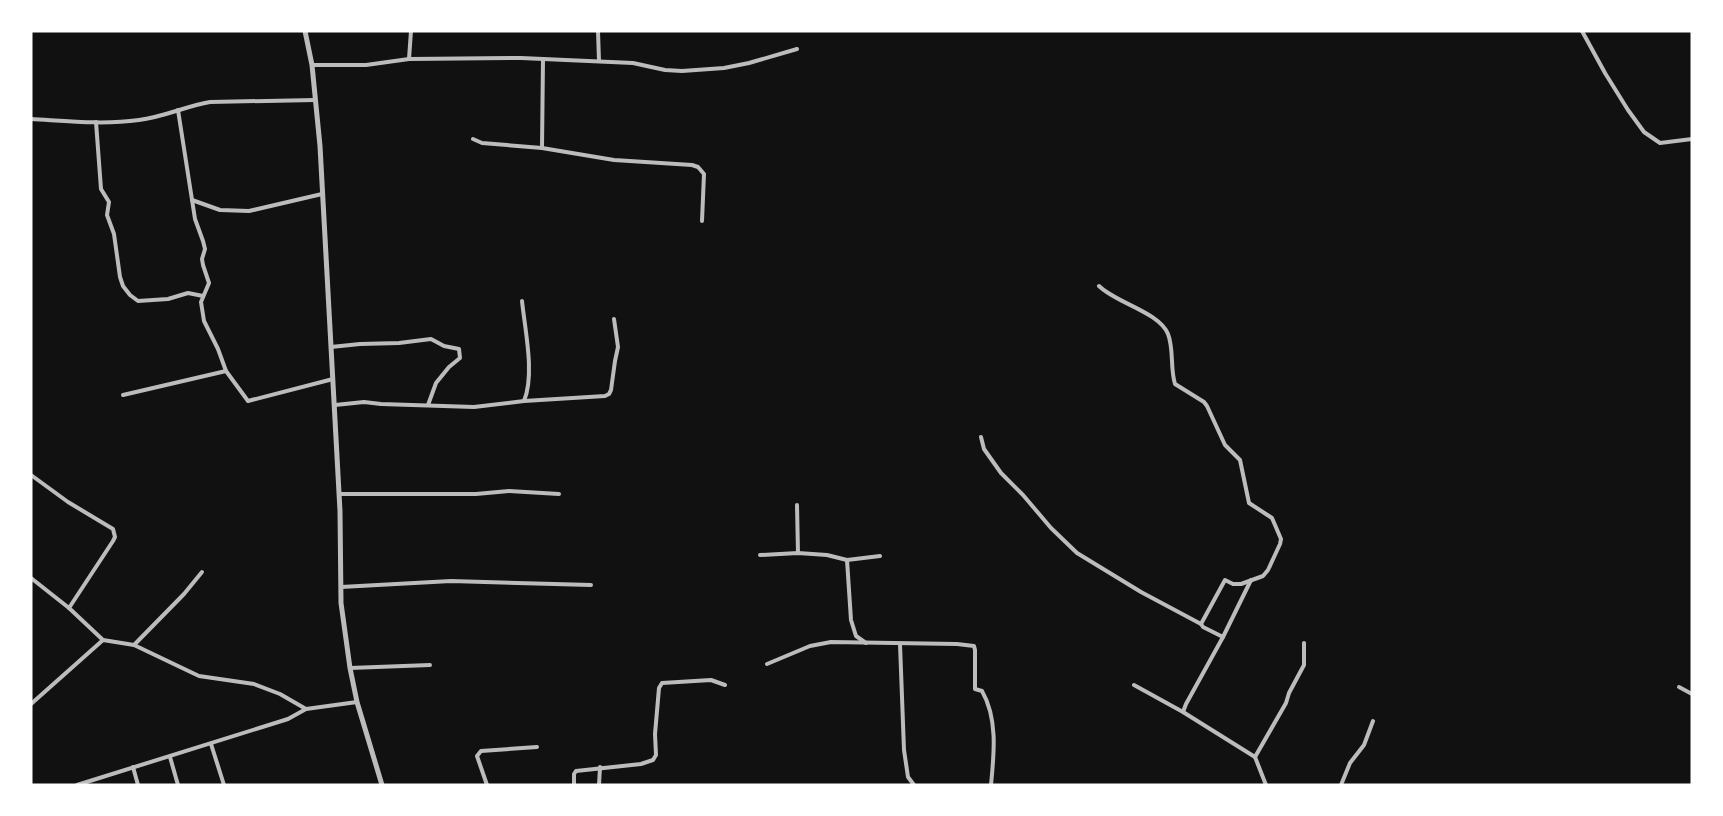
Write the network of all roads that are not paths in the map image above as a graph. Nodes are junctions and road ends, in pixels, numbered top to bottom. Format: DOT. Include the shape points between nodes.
graph roads {
  1 [pos="305,31"];
  2 [pos="411,31"];
  3 [pos="598,31"];
  4 [pos="1582,31"];
  5 [pos="797,49"];
  6 [pos="409,59"];
  7 [pos="543,59"];
  8 [pos="599,61"];
  9 [pos="312,65"];
  10 [pos="315,100"];
  11 [pos="178,110"];
  12 [pos="31,119"];
  13 [pos="96,122"];
  14 [pos="473,139"];
  15 [pos="1692,139"];
  16 [pos="542,148"];
  17 [pos="322,194"];
  18 [pos="192,200"];
  19 [pos="702,220"];
  20 [pos="1099,286"];
  21 [pos="203,296"];
  22 [pos="522,302"];
  23 [pos="614,320"];
  24 [pos="331,348"];
  25 [pos="226,371"];
  26 [pos="333,379"];
  27 [pos="123,395"];
  28 [pos="524,401"];
  29 [pos="335,405"];
  30 [pos="428,405"];
  31 [pos="981,437"];
  32 [pos="31,475"];
  33 [pos="340,494"];
  34 [pos="559,494"];
  35 [pos="797,506"];
  36 [pos="798,553"];
  37 [pos="760,555"];
  38 [pos="880,556"];
  39 [pos="847,560"];
  40 [pos="202,572"];
  41 [pos="31,578"];
  42 [pos="1251,580"];
  43 [pos="591,585"];
  44 [pos="341,587"];
  45 [pos="69,608"];
  46 [pos="1201,624"];
  47 [pos="1223,637"];
  48 [pos="103,640"];
  49 [pos="866,643"];
  50 [pos="1304,643"];
  51 [pos="900,644"];
  52 [pos="134,645"];
  53 [pos="767,664"];
  54 [pos="430,665"];
  55 [pos="350,668"];
  56 [pos="725,685"];
  57 [pos="1134,685"];
  58 [pos="1679,687"];
  59 [pos="1692,694"];
  60 [pos="357,702"];
  61 [pos="31,704"];
  62 [pos="306,709"];
  63 [pos="1183,712"];
  64 [pos="1373,721"];
  65 [pos="211,744"];
  66 [pos="537,746"];
  67 [pos="170,757"];
  68 [pos="1255,757"];
  69 [pos="133,767"];
  70 [pos="600,767"];
  71 [pos="77,785"];
  72 [pos="138,785"];
  73 [pos="178,785"];
  74 [pos="224,785"];
  75 [pos="382,785"];
  76 [pos="487,785"];
  77 [pos="574,785"];
  78 [pos="600,785"];
  79 [pos="914,785"];
  80 [pos="991,785"];
  81 [pos="1266,785"];
  82 [pos="1341,785"];
  1 -- 9 [label="street"];
  2 -- 6 [label="street"];
  3 -- 8 [label="street"];
  4 -- 15 [label="street" via="1644,132 1660,143"];
  5 -- 8 [label="street" via="749,64 699,70 665,70 633,62"];
  6 -- 7 [label="street"];
  6 -- 9 [label="street" via="360,65"];
  7 -- 8 [label="street"];
  7 -- 16 [label="street"];
  9 -- 10 [label="street"];
  10 -- 11 [label="street" via="227,101"];
  10 -- 17 [label="street"];
  11 -- 13 [label="street" via="138,120"];
  11 -- 18 [label="street"];
  12 -- 13 [label="street"];
  13 -- 21 [label="street" via="101,189 109,202 108,215 123,286 138,301 168,299 188,293"];
  14 -- 16 [label="street" via="482,143"];
  16 -- 19 [label="street" via="614,160 698,167 704,174"];
  17 -- 18 [label="street" via="239,212 220,210"];
  17 -- 24 [label="street"];
  18 -- 21 [label="street" via="205,250 202,265 208,283"];
  20 -- 42 [label="street" via="1164,326 1170,343 1175,384 1204,402 1225,445 1240,460 1249,503 1272,518 1280,544 1263,576"];
  21 -- 25 [label="street" via="204,321"];
  22 -- 28 [label="street" via="528,355 528,386"];
  23 -- 28 [label="street" via="618,347 609,394"];
  24 -- 26 [label="street"];
  24 -- 30 [label="street" via="432,339 459,349 460,358 436,383"];
  25 -- 26 [label="street" via="248,401"];
  25 -- 27 [label="street"];
  26 -- 29 [label="street"];
  28 -- 30 [label="street" via="474,407"];
  29 -- 30 [label="street" via="371,402"];
  29 -- 33 [label="street"];
  31 -- 46 [label="street" via="984,448 1001,473 1077,552"];
  32 -- 45 [label="street" via="115,533"];
  33 -- 34 [label="street" via="510,491"];
  33 -- 44 [label="street"];
  35 -- 36 [label="street"];
  36 -- 37 [label="street"];
  36 -- 39 [label="street"];
  38 -- 39 [label="street"];
  39 -- 49 [label="street" via="850,620 856,636"];
  40 -- 52 [label="street"];
  41 -- 45 [label="street"];
  42 -- 46 [label="street" via="1241,584 1225,580"];
  42 -- 47 [label="street"];
  43 -- 44 [label="street" via="451,581"];
  44 -- 55 [label="street"];
  45 -- 48 [label="street"];
  46 -- 47 [label="street"];
  47 -- 63 [label="street"];
  48 -- 52 [label="street"];
  48 -- 61 [label="street"];
  49 -- 51 [label="street"];
  49 -- 53 [label="street" via="831,642 810,646"];
  50 -- 68 [label="street" via="1304,665"];
  51 -- 79 [label="street" via="904,750 908,776"];
  51 -- 80 [label="street" via="974,646 975,690 982,691 992,718"];
  52 -- 62 [label="street" via="193,674 254,684"];
  54 -- 55 [label="street"];
  55 -- 60 [label="street"];
  56 -- 70 [label="street" via="711,680 662,683 653,760"];
  57 -- 63 [label="street"];
  58 -- 59 [label="street"];
  60 -- 62 [label="street"];
  60 -- 75 [label="street"];
  62 -- 65 [label="street" via="288,719"];
  63 -- 68 [label="street"];
  64 -- 82 [label="street" via="1364,745 1350,763"];
  65 -- 67 [label="street"];
  65 -- 74 [label="street"];
  66 -- 76 [label="street" via="478,752"];
  67 -- 69 [label="street"];
  67 -- 73 [label="street"];
  68 -- 81 [label="street"];
  69 -- 71 [label="street"];
  69 -- 72 [label="street"];
  70 -- 77 [label="street" via="576,770"];
  70 -- 78 [label="street"];
}
